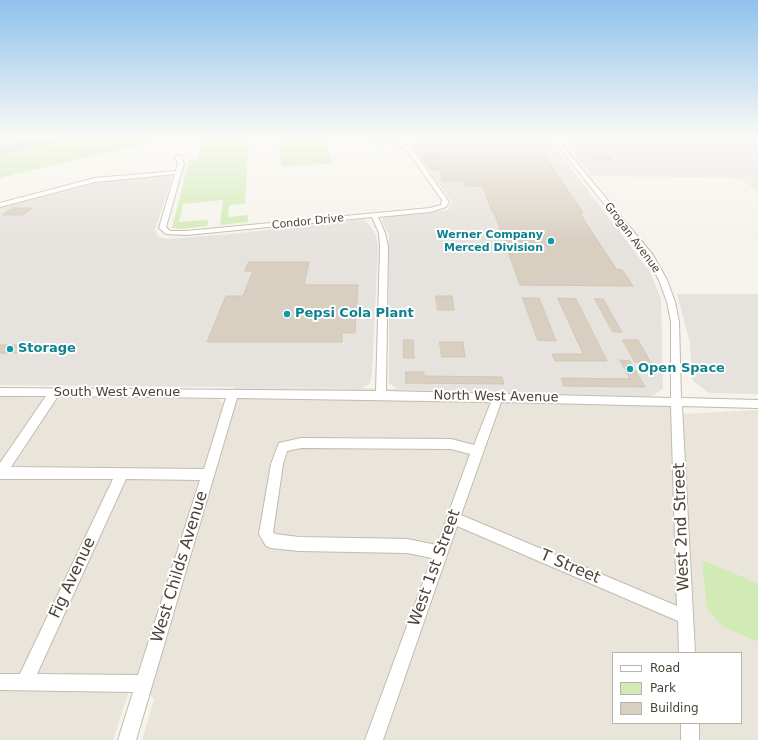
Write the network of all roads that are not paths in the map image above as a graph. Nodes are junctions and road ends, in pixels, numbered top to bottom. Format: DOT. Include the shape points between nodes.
graph roads {
  1 [pos="178,172"];
  2 [pos="172,173"];
  3 [pos="426,173"];
  4 [pos="582,173"];
  5 [pos="0,205"];
  6 [pos="374,215"];
  7 [pos="0,392"];
  8 [pos="55,392"];
  9 [pos="233,393"];
  10 [pos="381,395"];
  11 [pos="498,398"];
  12 [pos="676,402"];
  13 [pos="758,404"];
  14 [pos="477,451"];
  15 [pos="0,472"];
  16 [pos="122,474"];
  17 [pos="208,475"];
  18 [pos="453,518"];
  19 [pos="440,553"];
  20 [pos="686,617"];
  21 [pos="687,652"];
  22 [pos="0,682"];
  23 [pos="24,683"];
  24 [pos="144,684"];
  25 [pos="690,724"];
  26 [pos="127,740"];
  27 [pos="374,740"];
  28 [pos="690,740"];
  1 -- 6 [label="street, Condor Drive" via="162,228 168,233"];
  2 -- 5 [label="street" via="95,180"];
  3 -- 6 [label="street, Condor Drive" via="446,202 444,206"];
  4 -- 12 [label="street, Grogan Avenue" via="650,258 663,280 675,322"];
  6 -- 10 [label="street" via="382,233 384,247"];
  7 -- 8 [label="street, South West Avenue"];
  8 -- 9 [label="street, South West Avenue"];
  8 -- 15 [label="street"];
  9 -- 10 [label="street, North West Avenue"];
  9 -- 17 [label="street, West Childs Avenue"];
  10 -- 11 [label="street, North West Avenue"];
  11 -- 12 [label="street, North West Avenue"];
  11 -- 14 [label="street, West 1st Street"];
  12 -- 13 [label="street, North West Avenue"];
  12 -- 20 [label="street, West 2nd Street"];
  14 -- 18 [label="street, West 1st Street"];
  14 -- 19 [label="street" via="450,444 301,444 283,447 277,464 266,534 272,541 298,544 407,546"];
  15 -- 16 [label="street"];
  16 -- 17 [label="street"];
  16 -- 23 [label="street, Fig Avenue"];
  17 -- 24 [label="street, West Childs Avenue"];
  18 -- 19 [label="street, West 1st Street"];
  18 -- 20 [label="street, T Street"];
  19 -- 27 [label="street, West 1st Street"];
  20 -- 21 [label="street, West 2nd Street"];
  22 -- 23 [label="street"];
  23 -- 24 [label="street"];
  24 -- 26 [label="street, West Childs Avenue"];
  25 -- 28 [label="street"];
}
